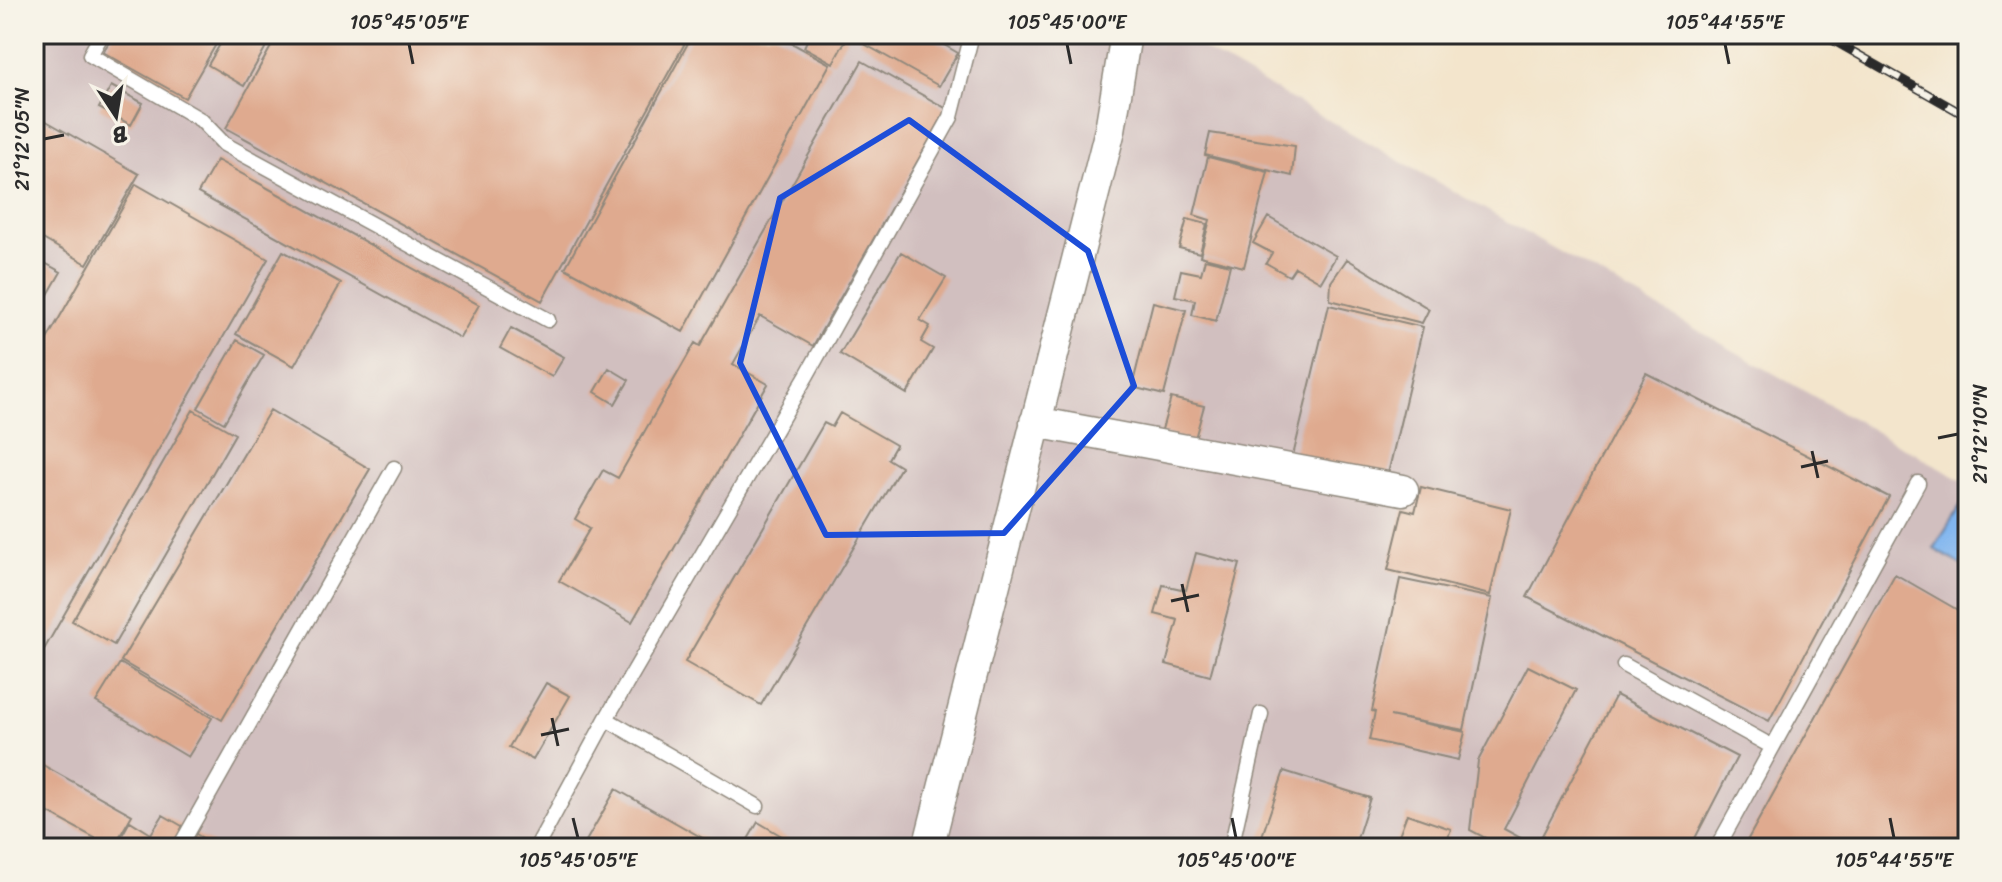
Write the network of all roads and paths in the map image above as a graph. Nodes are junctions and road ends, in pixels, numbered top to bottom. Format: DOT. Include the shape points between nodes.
graph roads {
  1 [pos="102,34"];
  2 [pos="972,34"];
  3 [pos="1126,34"];
  4 [pos="548,320"];
  5 [pos="1035,422"];
  6 [pos="394,468"];
  7 [pos="1918,483"];
  8 [pos="1403,490"];
  9 [pos="1624,665"];
  10 [pos="1261,714"];
  11 [pos="606,719"];
  12 [pos="1771,746"];
  13 [pos="757,806"];
  14 [pos="179,848"];
  15 [pos="536,848"];
  16 [pos="928,848"];
  17 [pos="1231,848"];
  18 [pos="1717,848"];
  1 -- 4 [label="lane" via="90,55 201,120 224,144"];
  2 -- 11 [label="lane" via="951,117"];
  3 -- 5 [label="street" via="1110,130"];
  5 -- 8 [label="street"];
  5 -- 16 [label="street"];
  6 -- 14 [label="lane"];
  7 -- 12 [label="lane"];
  9 -- 12 [label="lane"];
  10 -- 17 [label="lane"];
  11 -- 13 [label="lane"];
  11 -- 15 [label="lane"];
  12 -- 18 [label="lane"];
}
